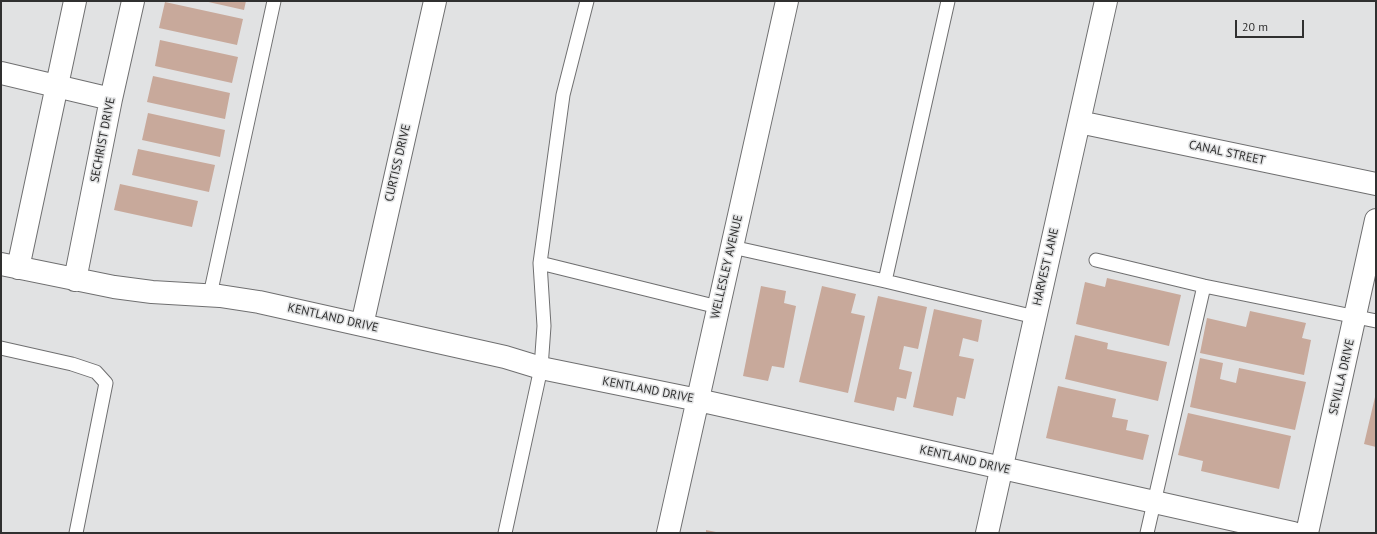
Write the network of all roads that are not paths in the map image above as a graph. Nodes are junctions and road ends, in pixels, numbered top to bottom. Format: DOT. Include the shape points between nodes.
graph roads {
  1 [pos="75,1"];
  2 [pos="133,1"];
  3 [pos="274,1"];
  4 [pos="435,1"];
  5 [pos="587,1"];
  6 [pos="787,1"];
  7 [pos="948,1"];
  8 [pos="1106,1"];
  9 [pos="1,73"];
  10 [pos="56,86"];
  11 [pos="111,99"];
  12 [pos="1079,122"];
  13 [pos="1376,184"];
  14 [pos="1376,220"];
  15 [pos="732,247"];
  16 [pos="1096,260"];
  17 [pos="540,263"];
  18 [pos="10,266"];
  19 [pos="75,280"];
  20 [pos="885,281"];
  21 [pos="1204,286"];
  22 [pos="210,295"];
  23 [pos="718,307"];
  24 [pos="1355,316"];
  25 [pos="1035,317"];
  26 [pos="1376,321"];
  27 [pos="362,325"];
  28 [pos="1,348"];
  29 [pos="542,368"];
  30 [pos="698,400"];
  31 [pos="1001,468"];
  32 [pos="1154,502"];
  33 [pos="76,533"];
  34 [pos="505,533"];
  35 [pos="668,533"];
  36 [pos="987,533"];
  37 [pos="1147,533"];
  38 [pos="1293,533"];
  39 [pos="1307,533"];
  1 -- 10 [label="street"];
  2 -- 11 [label="street, SECHRIST DRIVE"];
  3 -- 22 [label="lane"];
  4 -- 27 [label="street, CURTISS DRIVE"];
  5 -- 17 [label="lane" via="563,95"];
  6 -- 15 [label="street, WELLESLEY AVENUE"];
  7 -- 20 [label="lane"];
  8 -- 12 [label="street, HARVEST LANE"];
  9 -- 10 [label="street"];
  10 -- 11 [label="street"];
  10 -- 18 [label="street"];
  11 -- 19 [label="street, SECHRIST DRIVE"];
  12 -- 13 [label="street, CANAL STREET"];
  12 -- 25 [label="street, HARVEST LANE"];
  14 -- 24 [label="street, SEVILLA DRIVE"];
  15 -- 20 [label="lane"];
  15 -- 23 [label="street, WELLESLEY AVENUE"];
  16 -- 21 [label="lane"];
  17 -- 23 [label="lane"];
  17 -- 29 [label="lane" via="544,326"];
  18 -- 19 [label="street, KENTLAND DRIVE"];
  19 -- 22 [label="street, KENTLAND DRIVE" via="133,290"];
  20 -- 25 [label="lane"];
  21 -- 24 [label="lane"];
  21 -- 32 [label="lane"];
  22 -- 27 [label="street, KENTLAND DRIVE" via="259,302"];
  23 -- 30 [label="street, WELLESLEY AVENUE"];
  24 -- 26 [label="lane"];
  24 -- 39 [label="street, SEVILLA DRIVE"];
  25 -- 31 [label="street, HARVEST LANE"];
  27 -- 29 [label="street, KENTLAND DRIVE" via="505,357"];
  28 -- 33 [label="lane" via="96,372 106,383"];
  29 -- 30 [label="street, KENTLAND DRIVE"];
  29 -- 34 [label="lane"];
  30 -- 31 [label="street, KENTLAND DRIVE"];
  30 -- 35 [label="street, WELLESLEY AVENUE"];
  31 -- 32 [label="street, KENTLAND DRIVE"];
  31 -- 36 [label="street, HARVEST LANE"];
  32 -- 37 [label="lane"];
  32 -- 38 [label="street, KENTLAND DRIVE"];
}
